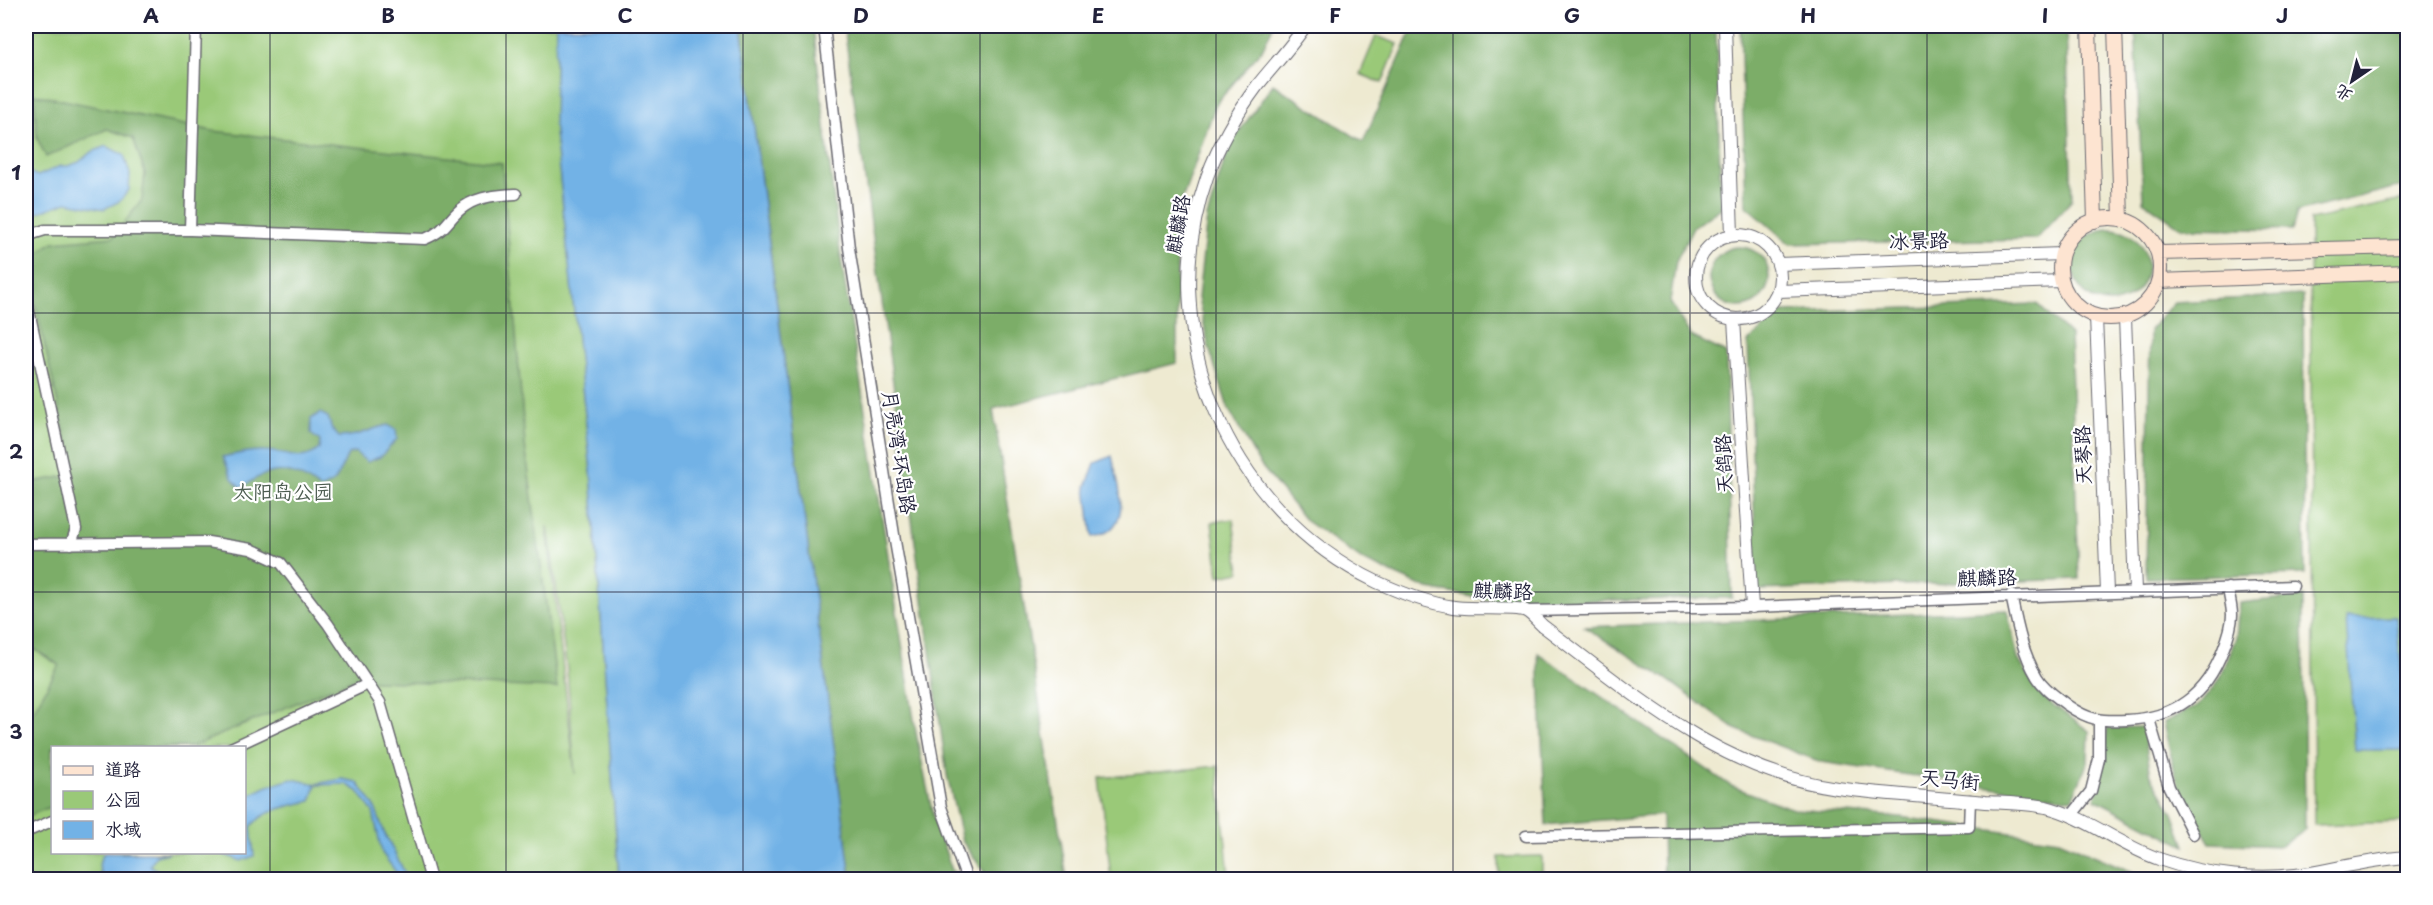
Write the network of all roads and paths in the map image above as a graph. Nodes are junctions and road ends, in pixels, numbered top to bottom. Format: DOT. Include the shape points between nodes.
graph roads {
  1 [pos="196,26"];
  2 [pos="824,26"];
  3 [pos="1305,26"];
  4 [pos="1725,26"];
  5 [pos="2089,26"];
  6 [pos="2115,26"];
  7 [pos="516,194"];
  8 [pos="2121,219"];
  9 [pos="2095,221"];
  10 [pos="190,230"];
  11 [pos="1732,235"];
  12 [pos="26,236"];
  13 [pos="2408,247"];
  14 [pos="2158,253"];
  15 [pos="2062,254"];
  16 [pos="1778,264"];
  17 [pos="2408,272"];
  18 [pos="2062,281"];
  19 [pos="2159,282"];
  20 [pos="1778,291"];
  21 [pos="26,297"];
  22 [pos="2096,317"];
  23 [pos="2125,317"];
  24 [pos="1734,320"];
  25 [pos="26,544"];
  26 [pos="71,544"];
  27 [pos="2293,586"];
  28 [pos="2228,588"];
  29 [pos="2135,591"];
  30 [pos="2107,592"];
  31 [pos="2011,595"];
  32 [pos="1752,607"];
  33 [pos="1526,610"];
  34 [pos="368,684"];
  35 [pos="2149,719"];
  36 [pos="2099,721"];
  37 [pos="233,746"];
  38 [pos="1970,800"];
  39 [pos="2072,815"];
  40 [pos="51,821"];
  41 [pos="26,832"];
  42 [pos="2193,834"];
  43 [pos="1526,836"];
  44 [pos="2408,857"];
  45 [pos="431,879"];
  46 [pos="967,879"];
  1 -- 10 [label="street"];
  2 -- 46 [label="street, 月亮湾·环岛路" via="849,248 897,552 941,807"];
  3 -- 33 [label="street, 麒麟路" via="1231,125 1200,201 1189,268 1190,308 1196,348 1214,405 1231,446 1258,487 1292,523 1335,559 1414,597 1455,608"];
  4 -- 11 [label="street"];
  5 -- 9 [label="main road"];
  6 -- 8 [label="main road"];
  7 -- 10 [label="street" via="493,195 465,206 440,233 424,239"];
  8 -- 9 [label="main road"];
  8 -- 14 [label="main road" via="2138,226"];
  9 -- 15 [label="main road" via="2080,228"];
  10 -- 12 [label="street" via="45,230"];
  11 -- 16 [label="street" via="1743,235 1765,245"];
  11 -- 24 [label="street" via="1708,248 1700,259 1696,279 1701,298 1710,309"];
  13 -- 14 [label="main road"];
  14 -- 19 [label="main road"];
  15 -- 16 [label="street, 冰景路"];
  15 -- 18 [label="main road"];
  16 -- 20 [label="street"];
  17 -- 19 [label="main road"];
  18 -- 20 [label="street"];
  18 -- 22 [label="main road" via="2069,297"];
  19 -- 23 [label="main road" via="2152,297"];
  20 -- 24 [label="street" via="1761,313"];
  21 -- 26 [label="street" via="76,529"];
  22 -- 23 [label="main road"];
  22 -- 30 [label="street, 天琴路"];
  23 -- 29 [label="street"];
  24 -- 32 [label="street, 天鸽路"];
  25 -- 26 [label="street"];
  26 -- 34 [label="street" via="208,542 251,549 281,563"];
  27 -- 28 [label="street, 麒麟路"];
  28 -- 29 [label="street, 麒麟路"];
  28 -- 35 [label="street" via="2232,617 2216,669 2197,694 2175,709"];
  29 -- 30 [label="street, 麒麟路"];
  30 -- 31 [label="street, 麒麟路"];
  31 -- 32 [label="street, 麒麟路"];
  31 -- 36 [label="street" via="2018,630 2038,678 2053,695"];
  32 -- 33 [label="street, 麒麟路"];
  33 -- 38 [label="street, 天马街" via="1683,729 1747,764 1835,788"];
  34 -- 37 [label="street"];
  34 -- 45 [label="street" via="380,702"];
  35 -- 36 [label="street"];
  35 -- 42 [label="street" via="2169,787"];
  36 -- 39 [label="street" via="2098,759 2091,791"];
  38 -- 39 [label="street, 天马街" via="2043,807"];
  38 -- 43 [label="street" via="1969,827"];
  39 -- 44 [label="street, 天马街" via="2121,844 2202,871 2278,877"];
  40 -- 41 [label="street"];
}
